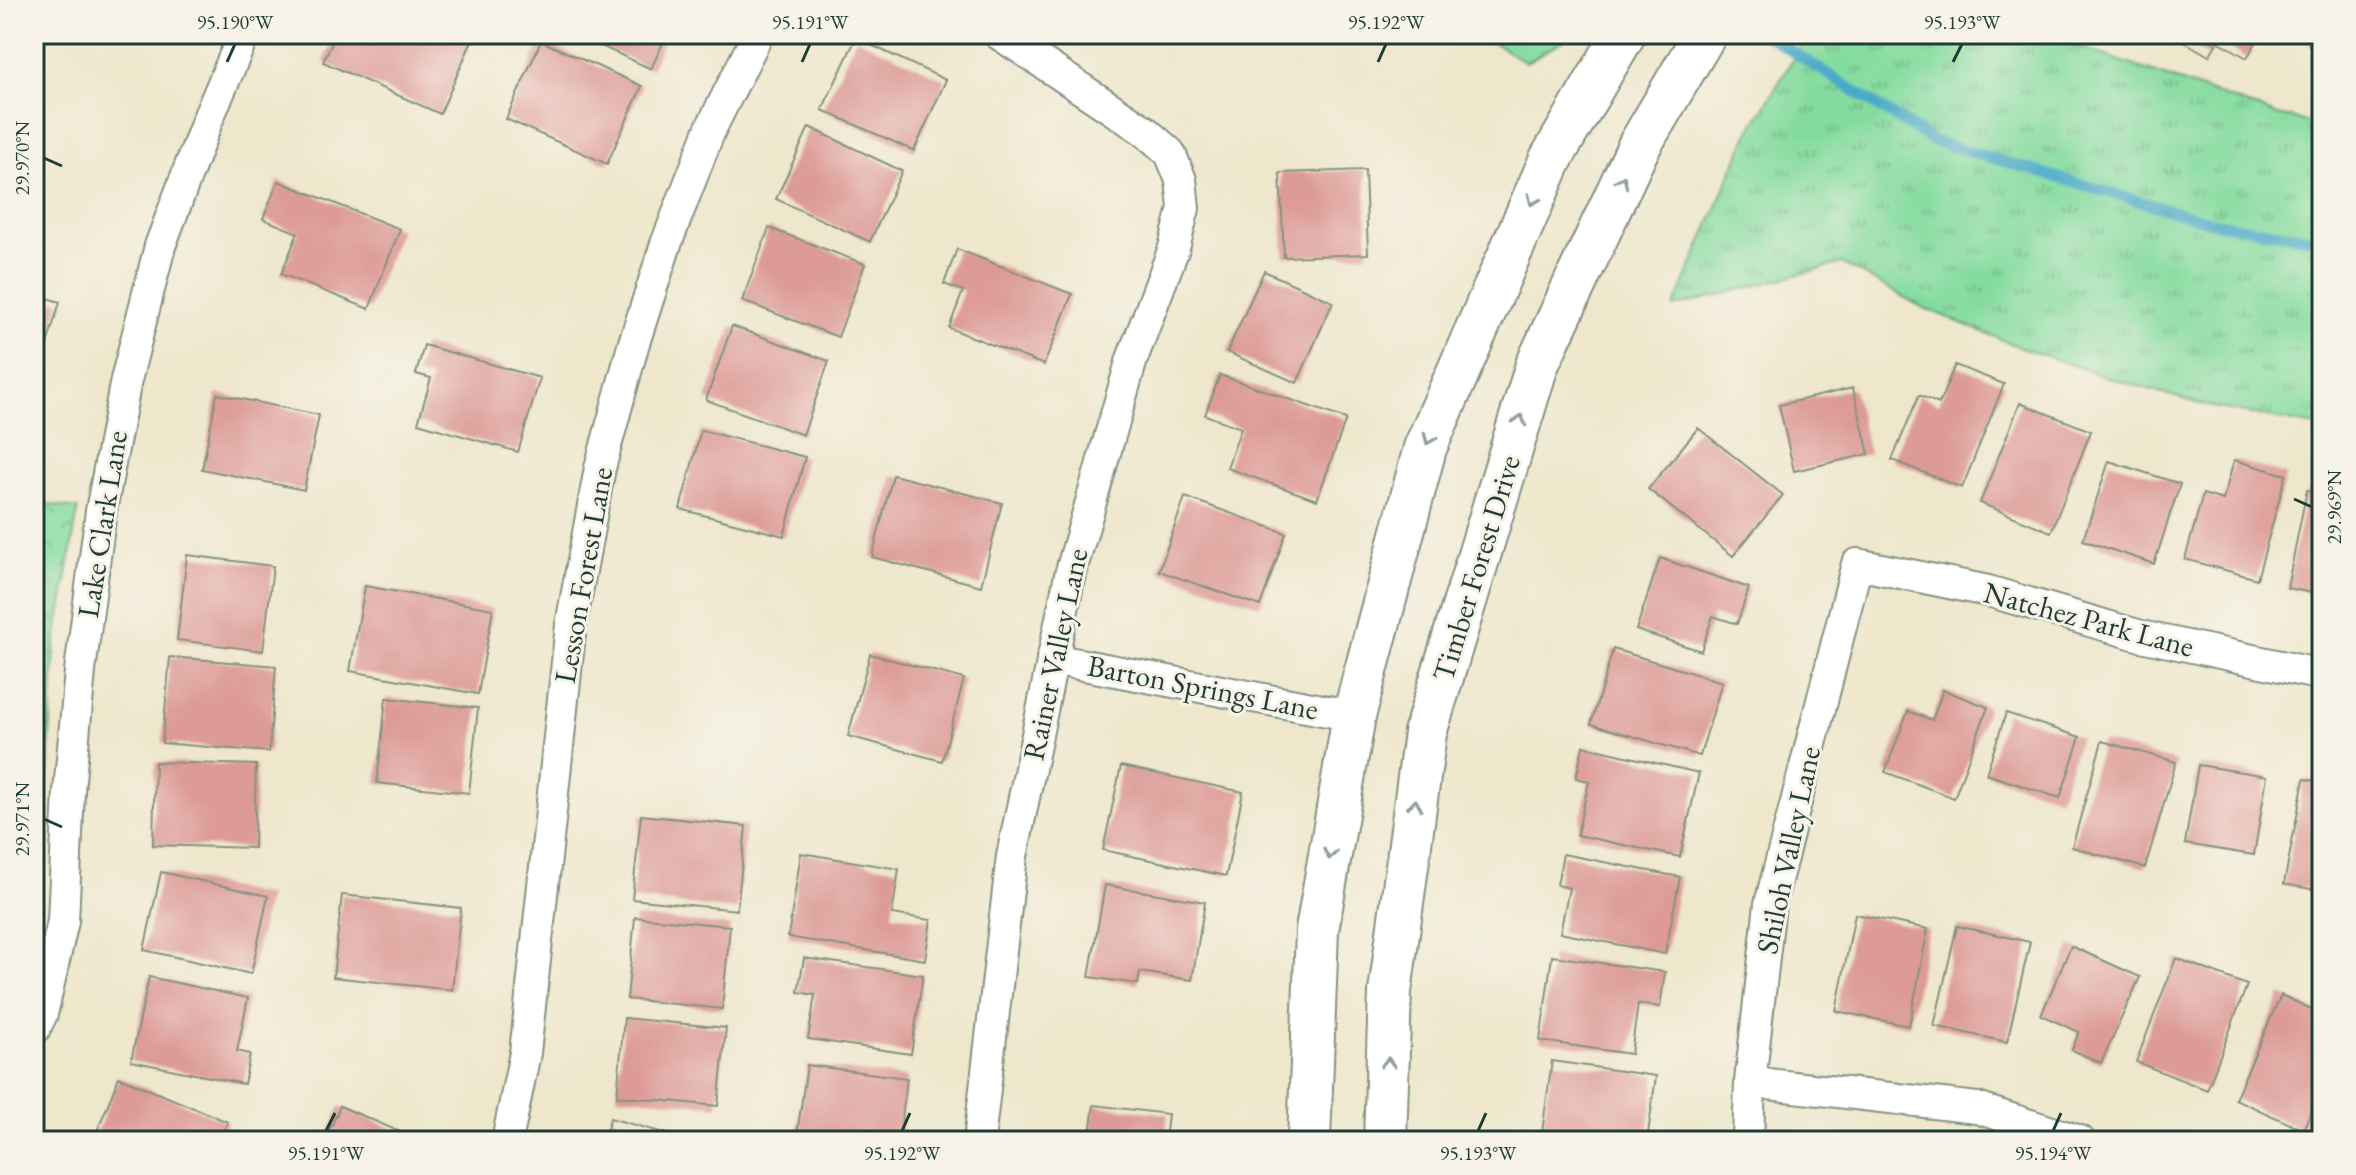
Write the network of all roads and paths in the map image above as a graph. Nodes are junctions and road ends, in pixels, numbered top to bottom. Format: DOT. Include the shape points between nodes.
graph roads {
  1 [pos="244,34"];
  2 [pos="758,34"];
  3 [pos="999,34"];
  4 [pos="1624,34"];
  5 [pos="1705,34"];
  6 [pos="1857,564"];
  7 [pos="1052,659"];
  8 [pos="2322,675"];
  9 [pos="1354,716"];
  10 [pos="34,1030"];
  11 [pos="1750,1082"];
  12 [pos="507,1141"];
  13 [pos="979,1141"];
  14 [pos="1309,1141"];
  15 [pos="1385,1141"];
  16 [pos="1748,1141"];
  17 [pos="2080,1141"];
  1 -- 10 [label="street, Lake Clark Lane" via="160,246 126,380 101,511 80,671 63,921"];
  2 -- 12 [label="street, Lesson Forest Lane" via="710,130 666,244 600,468 571,625 525,1053"];
  3 -- 7 [label="street, Rainer Valley Lane" via="1170,153 1184,208 1127,374"];
  4 -- 9 [label="main road, one-way" via="1551,159 1425,448"];
  15 -- 5 [label="main road, Timber Forest Drive, one-way" via="1390,992 1425,733 1537,365 1639,146"];
  6 -- 8 [label="street, Natchez Park Lane" via="1988,591 2141,636"];
  6 -- 11 [label="street, Shiloh Valley Lane" via="1770,904"];
  7 -- 9 [label="street, Barton Springs Lane"];
  7 -- 13 [label="street, Rainer Valley Lane" via="1012,856"];
  9 -- 14 [label="main road, one-way" via="1317,930"];
  11 -- 16 [label="street, Shiloh Valley Lane"];
  11 -- 17 [label="street" via="1977,1108"];
}
